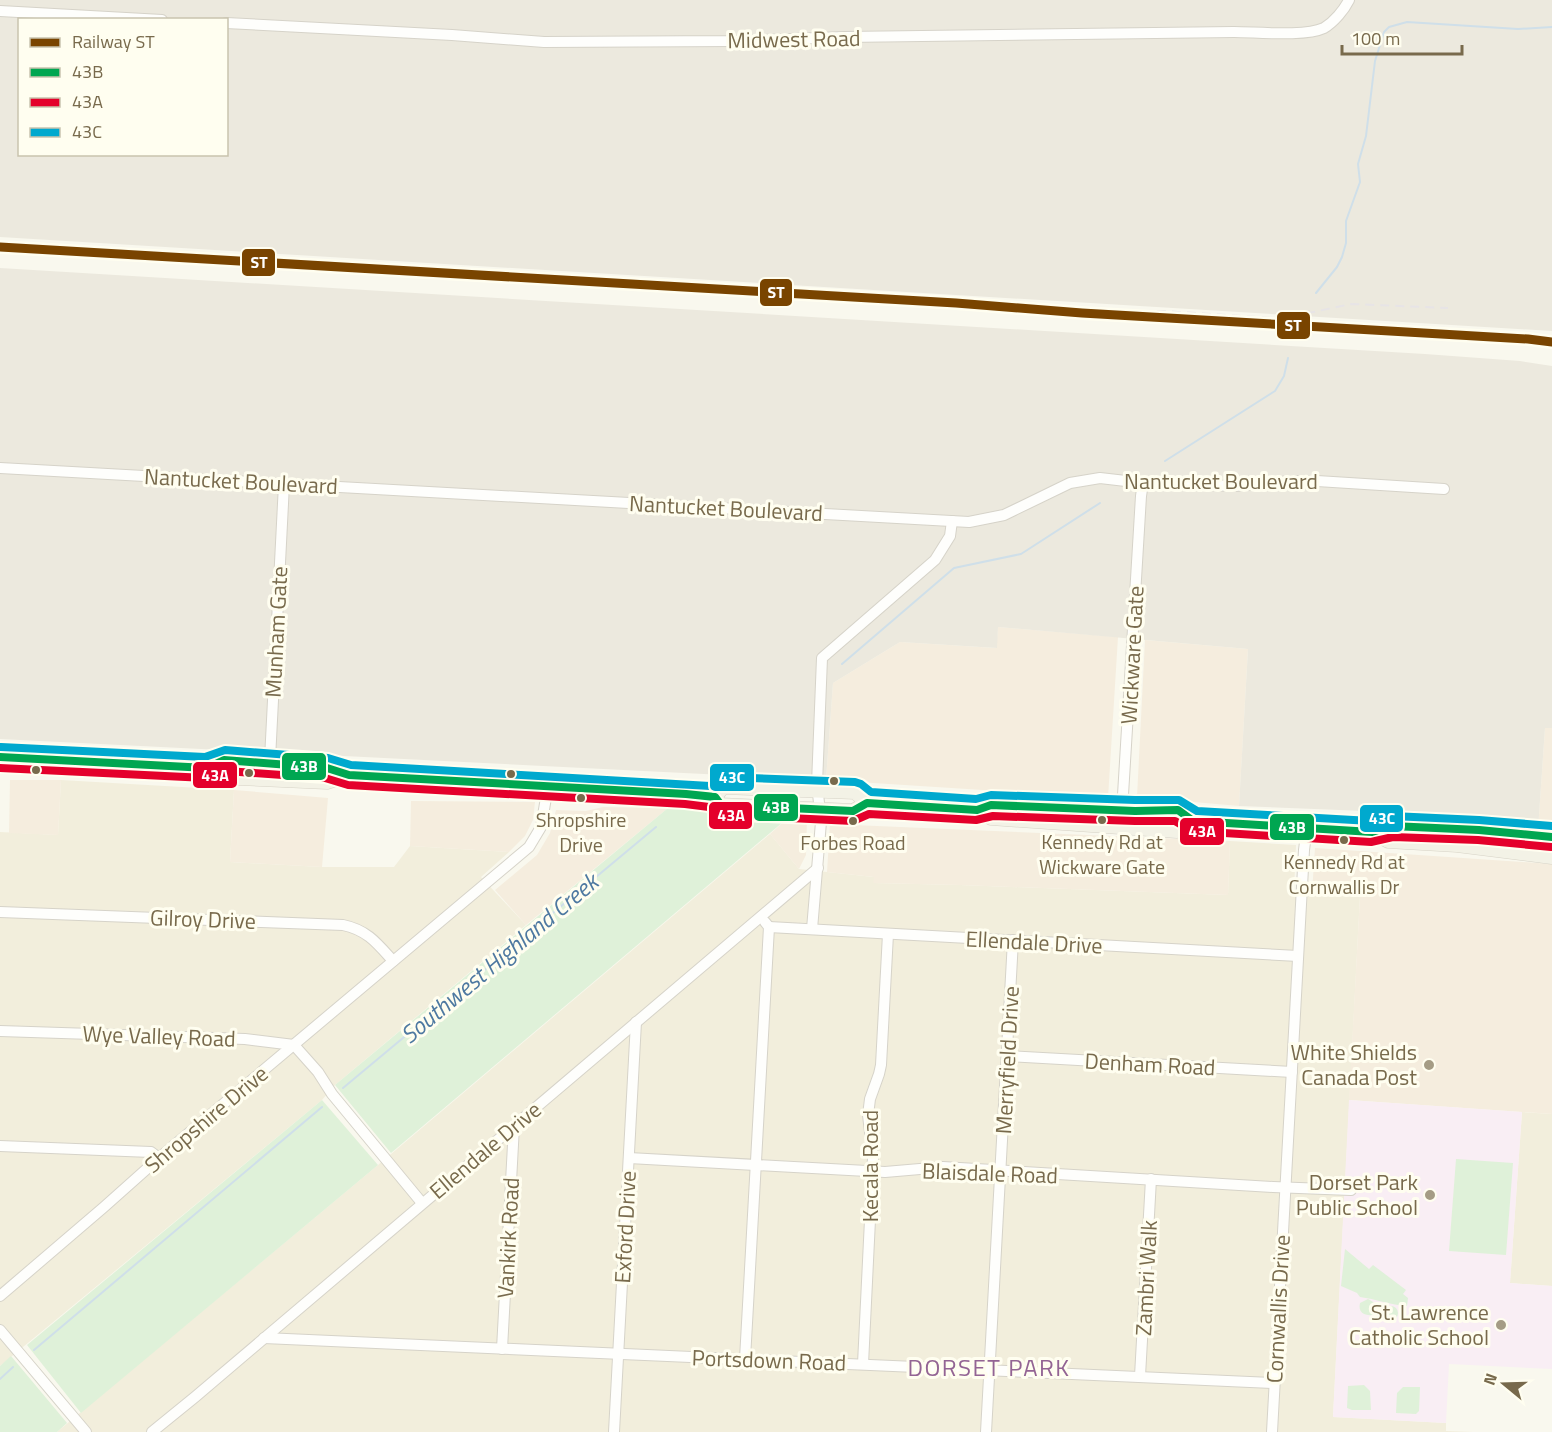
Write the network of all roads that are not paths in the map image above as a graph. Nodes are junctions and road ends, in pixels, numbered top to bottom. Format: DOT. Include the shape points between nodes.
graph roads {
  1 [pos="1349,0"];
  2 [pos="0,11"];
  3 [pos="126,18"];
  4 [pos="228,23"];
  5 [pos="0,468"];
  6 [pos="1143,483"];
  7 [pos="284,484"];
  8 [pos="1444,489"];
  9 [pos="952,521"];
  10 [pos="0,757"];
  11 [pos="269,764"];
  12 [pos="207,768"];
  13 [pos="349,775"];
  14 [pos="269,779"];
  15 [pos="548,786"];
  16 [pos="818,790"];
  17 [pos="715,797"];
  18 [pos="867,803"];
  19 [pos="820,810"];
  20 [pos="977,810"];
  21 [pos="1122,810"];
  22 [pos="1193,821"];
  23 [pos="1307,827"];
  24 [pos="1121,828"];
  25 [pos="1372,832"];
  26 [pos="1552,837"];
  27 [pos="1552,857"];
  28 [pos="818,868"];
  29 [pos="0,912"];
  30 [pos="760,918"];
  31 [pos="769,927"];
  32 [pos="812,929"];
  33 [pos="888,934"];
  34 [pos="1013,940"];
  35 [pos="1298,956"];
  36 [pos="393,961"];
  37 [pos="636,1022"];
  38 [pos="0,1031"];
  39 [pos="294,1045"];
  40 [pos="1007,1056"];
  41 [pos="1292,1072"];
  42 [pos="514,1126"];
  43 [pos="0,1146"];
  44 [pos="159,1158"];
  45 [pos="629,1158"];
  46 [pos="755,1164"];
  47 [pos="873,1171"];
  48 [pos="1000,1172"];
  49 [pos="1151,1179"];
  50 [pos="1285,1188"];
  51 [pos="1351,1190"];
  52 [pos="422,1203"];
  53 [pos="0,1296"];
  54 [pos="0,1330"];
  55 [pos="264,1338"];
  56 [pos="502,1349"];
  57 [pos="618,1354"];
  58 [pos="745,1359"];
  59 [pos="863,1364"];
  60 [pos="990,1370"];
  61 [pos="1140,1376"];
  62 [pos="1274,1383"];
  63 [pos="86,1432"];
  64 [pos="152,1432"];
  65 [pos="614,1432"];
  66 [pos="986,1432"];
  67 [pos="1272,1432"];
  1 -- 4 [label="street, Midwest Road" via="1324,28 1287,33 544,42"];
  2 -- 3 [label="street"];
  5 -- 7 [label="street, Nantucket Boulevard"];
  6 -- 8 [label="street, Nantucket Boulevard" via="1234,486 1312,481"];
  6 -- 9 [label="street, Nantucket Boulevard" via="1088,479 1070,483 995,518"];
  6 -- 21 [label="street, Wickware Gate"];
  7 -- 9 [label="street, Nantucket Boulevard"];
  7 -- 11 [label="street, Munham Gate"];
  9 -- 16 [label="street" via="950,536 935,560 822,658"];
  10 -- 12 [label="main road"];
  11 -- 12 [label="main road" via="224,760"];
  11 -- 13 [label="main road" via="327,768"];
  11 -- 14 [label="street, Munham Gate"];
  12 -- 14 [label="main road" via="223,777"];
  13 -- 14 [label="main road" via="327,782"];
  13 -- 15 [label="main road"];
  15 -- 17 [label="main road"];
  15 -- 36 [label="street, Shropshire Drive" via="541,827 530,847"];
  16 -- 17 [label="main road" via="723,787"];
  16 -- 18 [label="main road" via="855,792"];
  16 -- 19 [label="street"];
  17 -- 19 [label="main road" via="721,805"];
  18 -- 19 [label="main road" via="853,811"];
  18 -- 20 [label="main road"];
  19 -- 28 [label="street"];
  20 -- 21 [label="main road" via="991,805"];
  20 -- 24 [label="main road" via="991,818"];
  21 -- 22 [label="main road" via="1178,810"];
  21 -- 24 [label="street, Wickware Gate"];
  22 -- 23 [label="main road"];
  22 -- 24 [label="main road" via="1177,831"];
  23 -- 25 [label="main road"];
  23 -- 35 [label="street, Cornwallis Drive"];
  25 -- 26 [label="main road" via="1392,826"];
  25 -- 27 [label="main road" via="1388,841"];
  28 -- 30 [label="street, Ellendale Drive"];
  28 -- 32 [label="street"];
  29 -- 36 [label="street, Gilroy Drive" via="343,925 359,928"];
  30 -- 31 [label="street"];
  30 -- 37 [label="street, Ellendale Drive"];
  31 -- 32 [label="street, Ellendale Drive"];
  31 -- 46 [label="street"];
  32 -- 33 [label="street, Ellendale Drive"];
  33 -- 34 [label="street, Ellendale Drive"];
  33 -- 47 [label="street, Kecala Road" via="880,1065 868,1115"];
  34 -- 35 [label="street, Ellendale Drive"];
  34 -- 40 [label="street, Merryfield Drive"];
  35 -- 41 [label="street, Cornwallis Drive"];
  36 -- 39 [label="street, Shropshire Drive"];
  37 -- 42 [label="street, Ellendale Drive"];
  37 -- 45 [label="street, Exford Drive"];
  38 -- 39 [label="street, Wye Valley Road" via="244,1039"];
  39 -- 44 [label="street, Shropshire Drive"];
  39 -- 52 [label="street"];
  40 -- 41 [label="street, Denham Road"];
  40 -- 48 [label="street, Merryfield Drive"];
  41 -- 50 [label="street, Cornwallis Drive"];
  42 -- 52 [label="street, Ellendale Drive"];
  42 -- 56 [label="street, Vankirk Road"];
  43 -- 44 [label="street" via="150,1152"];
  44 -- 53 [label="street, Shropshire Drive"];
  45 -- 46 [label="street, Blaisdale Road"];
  45 -- 57 [label="street, Exford Drive"];
  46 -- 47 [label="street, Blaisdale Road"];
  46 -- 58 [label="street"];
  47 -- 48 [label="street, Blaisdale Road" via="935,1167"];
  47 -- 59 [label="street, Kecala Road"];
  48 -- 49 [label="street, Blaisdale Road"];
  48 -- 60 [label="street, Merryfield Drive"];
  49 -- 50 [label="street, Blaisdale Road"];
  49 -- 61 [label="street, Zambri Walk"];
  50 -- 51 [label="street, Blaisdale Road"];
  50 -- 62 [label="street, Cornwallis Drive"];
  52 -- 55 [label="street, Ellendale Drive"];
  54 -- 63 [label="street"];
  55 -- 56 [label="street, Portsdown Road"];
  55 -- 64 [label="street, Ellendale Drive"];
  56 -- 57 [label="street, Portsdown Road"];
  57 -- 58 [label="street, Portsdown Road"];
  57 -- 65 [label="street, Exford Drive"];
  58 -- 59 [label="street, Portsdown Road"];
  59 -- 60 [label="street, Portsdown Road"];
  60 -- 61 [label="street, Portsdown Road"];
  60 -- 66 [label="street, Merryfield Drive"];
  61 -- 62 [label="street, Portsdown Road"];
  62 -- 67 [label="street, Cornwallis Drive"];
}
